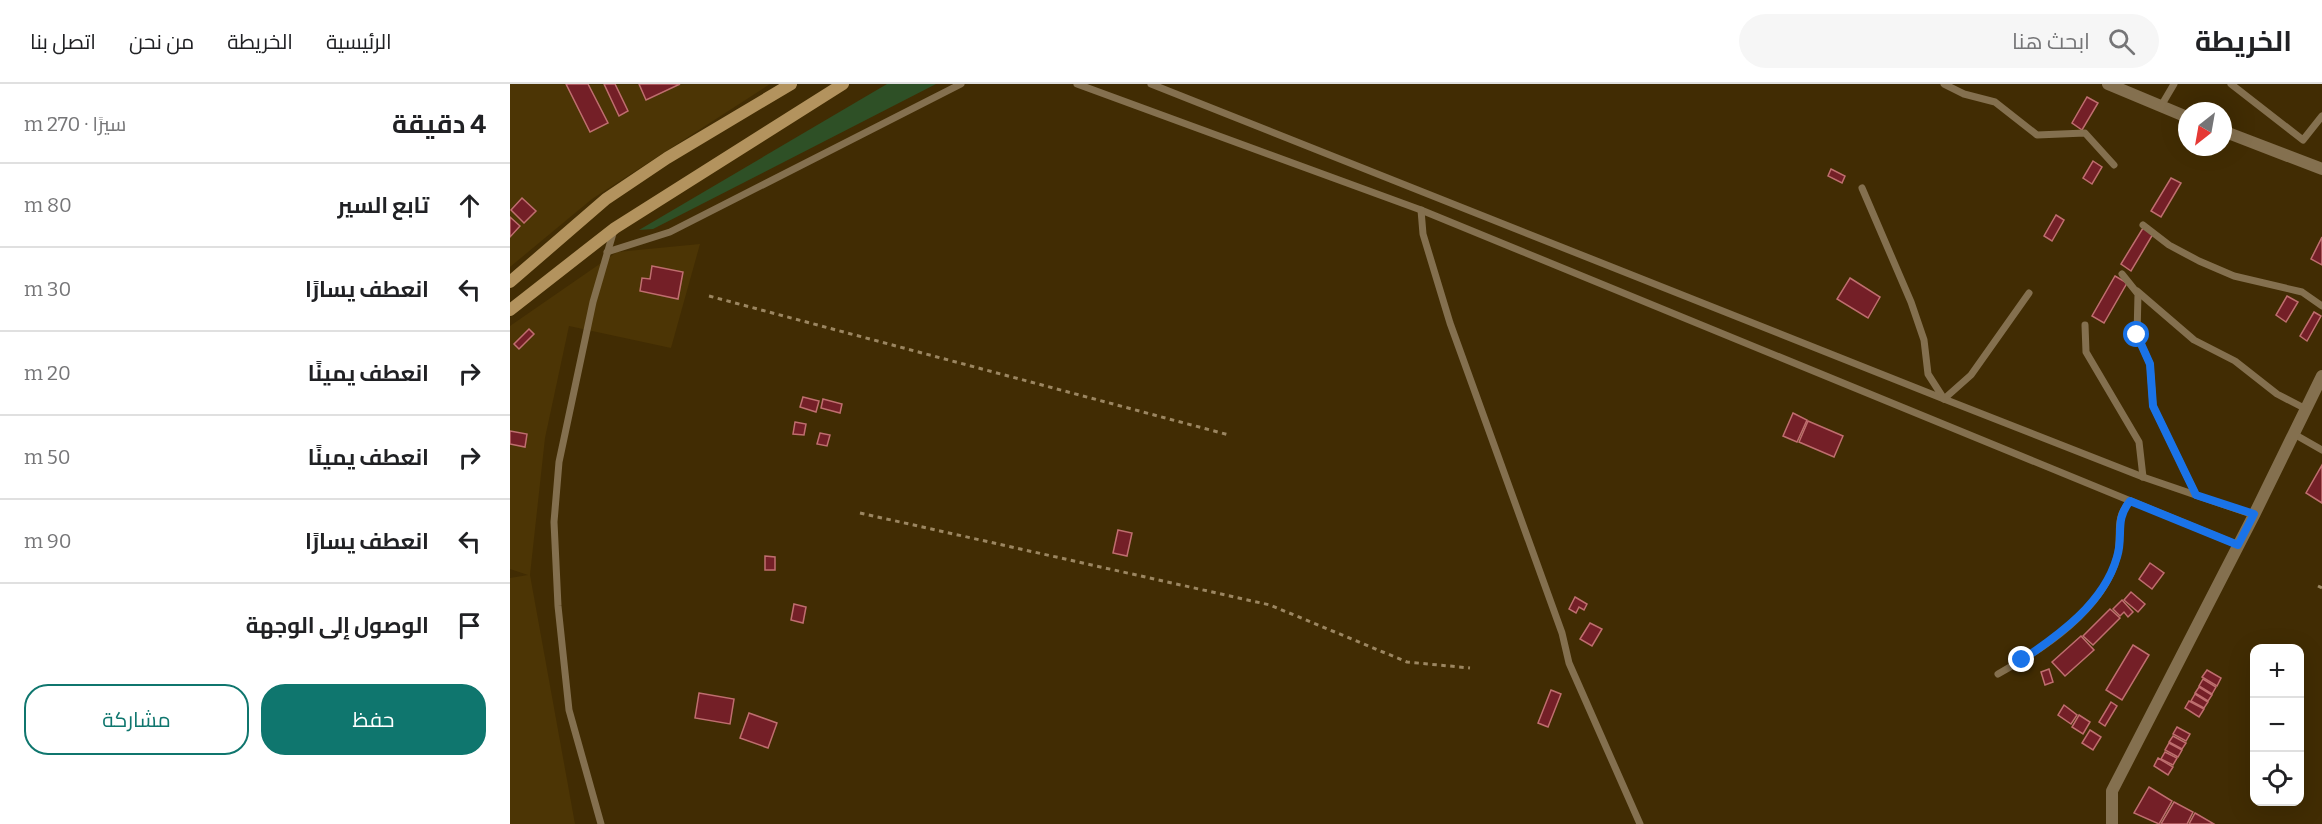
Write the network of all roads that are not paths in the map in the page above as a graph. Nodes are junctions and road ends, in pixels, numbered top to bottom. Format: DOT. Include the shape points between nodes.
graph roads {
  1 [pos="791,84"];
  2 [pos="843,84"];
  3 [pos="961,84"];
  4 [pos="1077,84"];
  5 [pos="1151,84"];
  6 [pos="1944,84"];
  7 [pos="2108,84"];
  8 [pos="2174,84"];
  9 [pos="2231,84"];
  10 [pos="2161,106"];
  11 [pos="2178,113"];
  12 [pos="2322,116"];
  13 [pos="2232,134"];
  14 [pos="2114,165"];
  15 [pos="2322,169"];
  16 [pos="1862,188"];
  17 [pos="1421,210"];
  18 [pos="2143,225"];
  19 [pos="615,228"];
  20 [pos="607,252"];
  21 [pos="2122,274"];
  22 [pos="510,282"];
  23 [pos="2133,287"];
  24 [pos="2029,293"];
  25 [pos="2322,306"];
  26 [pos="510,310"];
  27 [pos="2085,325"];
  28 [pos="2322,376"];
  29 [pos="1944,399"];
  30 [pos="2306,409"];
  31 [pos="2294,434"];
  32 [pos="2322,450"];
  33 [pos="2143,477"];
  34 [pos="2196,495"];
  35 [pos="2130,501"];
  36 [pos="2254,514"];
  37 [pos="2238,545"];
  38 [pos="1998,674"];
  39 [pos="601,824"];
  40 [pos="1640,824"];
  41 [pos="2112,824"];
  1 -- 22 [label="main road" via="606,199"];
  2 -- 19 [label="main road"];
  3 -- 20 [label="lane" via="670,232"];
  4 -- 17 [label="lane"];
  5 -- 29 [label="lane"];
  6 -- 14 [label="lane" via="1995,102 2037,135 2085,133"];
  7 -- 10 [label="street"];
  8 -- 10 [label="lane"];
  9 -- 12 [label="lane" via="2303,140"];
  10 -- 11 [label="street"];
  13 -- 15 [label="street"];
  16 -- 29 [label="lane" via="1911,302 1924,340 1928,374"];
  17 -- 35 [label="lane"];
  17 -- 40 [label="lane" via="1423,234 1450,323 1562,633 1569,663"];
  18 -- 25 [label="lane" via="2199,261 2234,276 2302,292"];
  19 -- 20 [label="lane"];
  19 -- 26 [label="main road"];
  20 -- 39 [label="lane" via="559,462 554,522 569,710"];
  21 -- 23 [label="lane"];
  23 -- 30 [label="lane" via="2194,340 2235,361 2277,394"];
  23 -- 34 [label="lane" via="2138,294 2137,335 2150,364 2153,406"];
  24 -- 29 [label="lane" via="1971,375"];
  27 -- 33 [label="lane" via="2086,351 2139,442"];
  28 -- 30 [label="street"];
  29 -- 33 [label="lane"];
  30 -- 31 [label="street"];
  31 -- 32 [label="lane"];
  31 -- 36 [label="street"];
  33 -- 34 [label="lane"];
  34 -- 36 [label="lane"];
  35 -- 37 [label="lane"];
  35 -- 38 [label="lane" via="2120,512 2118,556 2085,610 2040,648"];
  36 -- 37 [label="street"];
  37 -- 41 [label="street" via="2112,791"];
}
